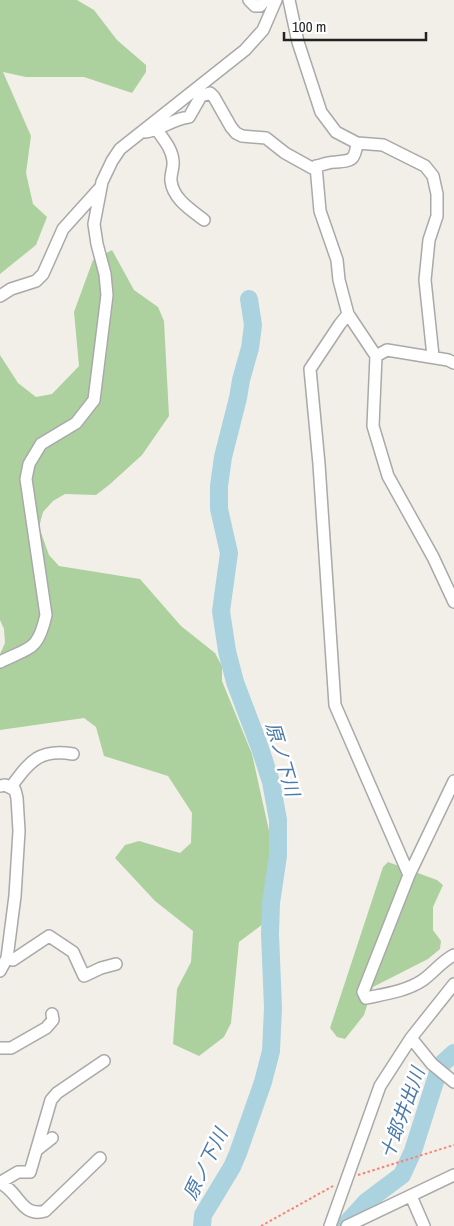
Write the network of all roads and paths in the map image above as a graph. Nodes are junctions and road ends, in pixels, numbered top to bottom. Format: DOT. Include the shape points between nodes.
graph roads {
  1 [pos="249,0"];
  2 [pos="265,0"];
  3 [pos="276,0"];
  4 [pos="289,0"];
  5 [pos="157,130"];
  6 [pos="140,133"];
  7 [pos="357,143"];
  8 [pos="316,166"];
  9 [pos="100,188"];
  10 [pos="204,220"];
  11 [pos="0,296"];
  12 [pos="348,314"];
  13 [pos="376,356"];
  14 [pos="433,356"];
  15 [pos="454,364"];
  16 [pos="454,602"];
  17 [pos="0,662"];
  18 [pos="73,754"];
  19 [pos="454,781"];
  20 [pos="6,786"];
  21 [pos="409,875"];
  22 [pos="454,954"];
  23 [pos="7,958"];
  24 [pos="116,964"];
  25 [pos="0,971"];
  26 [pos="454,984"];
  27 [pos="52,1014"];
  28 [pos="411,1038"];
  29 [pos="0,1048"];
  30 [pos="104,1061"];
  31 [pos="454,1082"];
  32 [pos="52,1138"];
  33 [pos="454,1145"];
  34 [pos="38,1150"];
  35 [pos="100,1158"];
  36 [pos="454,1175"];
  37 [pos="346,1180"];
  38 [pos="0,1182"];
  39 [pos="411,1196"];
  40 [pos="261,1226"];
  41 [pos="330,1226"];
  42 [pos="347,1226"];
  43 [pos="424,1226"];
  1 -- 2 [label="street" via="255,6 260,6"];
  3 -- 6 [label="street" via="263,30 245,50"];
  4 -- 7 [label="street" via="298,42 321,112 336,132"];
  5 -- 6 [label="street"];
  5 -- 8 [label="street" via="170,121 189,116 201,96 210,93 236,133 266,138 312,168"];
  5 -- 10 [label="street" via="170,149 173,162 171,182 176,195"];
  6 -- 9 [label="street" via="120,149"];
  7 -- 8 [label="street" via="352,159"];
  7 -- 14 [label="street" via="383,145 425,166 433,176 437,216 429,240 425,280"];
  8 -- 12 [label="street" via="320,211 337,260"];
  9 -- 11 [label="street" via="63,229 36,281"];
  9 -- 17 [label="street" via="94,224 107,295 94,400 76,423 41,444 29,464 26,478 46,615 42,634 35,645"];
  12 -- 13 [label="street"];
  12 -- 21 [label="street" via="310,369 335,705"];
  13 -- 14 [label="street" via="387,350"];
  13 -- 16 [label="street" via="373,426 388,476"];
  14 -- 15 [label="street"];
  18 -- 20 [label="street" via="49,752 36,759"];
  19 -- 21 [label="street"];
  20 -- 23 [label="street" via="15,790 18,798 19,831"];
  21 -- 22 [label="street" via="362,992 366,998 411,986"];
  23 -- 24 [label="street" via="13,960 49,936 73,952 84,976"];
  23 -- 25 [label="street"];
  26 -- 28 [label="street"];
  27 -- 29 [label="street" via="53,1020 46,1028 11,1048"];
  28 -- 31 [label="street" via="432,1064"];
  28 -- 37 [label="street" via="380,1086"];
  30 -- 34 [label="street" via="51,1100"];
  32 -- 34 [label="street"];
  33 -- 37 [label="path"];
  34 -- 38 [label="street" via="30,1172 18,1172"];
  35 -- 38 [label="street" via="45,1210 36,1213 28,1211"];
  36 -- 39 [label="street"];
  37 -- 40 [label="path"];
  37 -- 41 [label="street"];
  39 -- 42 [label="street"];
  39 -- 43 [label="street"];
}
